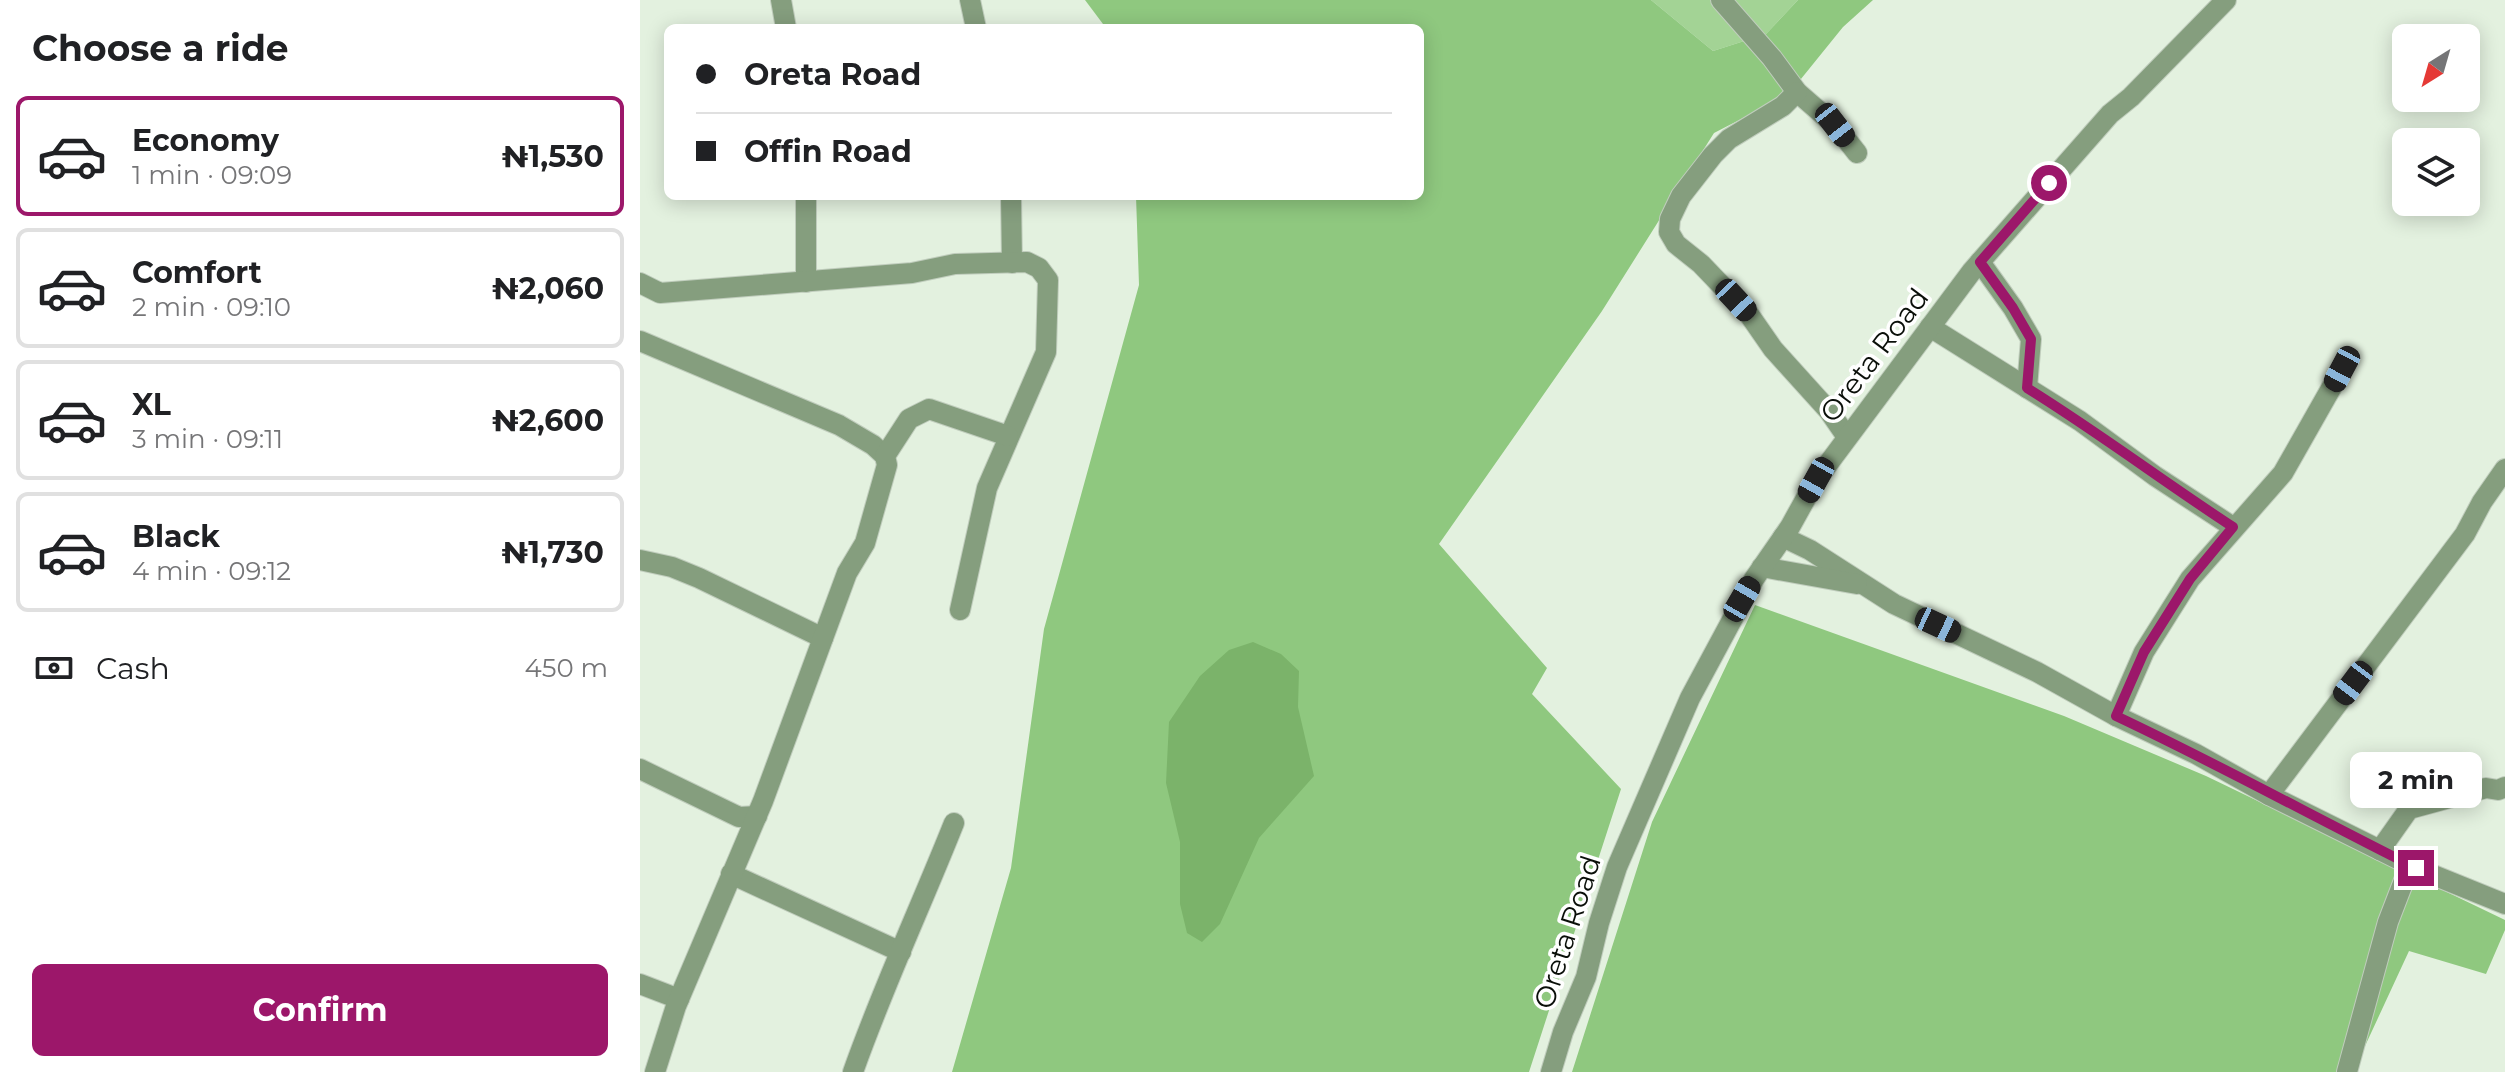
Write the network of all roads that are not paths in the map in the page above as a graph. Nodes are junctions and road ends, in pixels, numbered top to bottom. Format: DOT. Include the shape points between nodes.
graph roads {
  1 [pos="781,0"];
  2 [pos="970,0"];
  3 [pos="1721,0"];
  4 [pos="2226,0"];
  5 [pos="785,24"];
  6 [pos="975,24"];
  7 [pos="1797,92"];
  8 [pos="1857,153"];
  9 [pos="806,200"];
  10 [pos="1011,200"];
  11 [pos="1980,262"];
  12 [pos="1012,263"];
  13 [pos="806,282"];
  14 [pos="640,283"];
  15 [pos="1930,327"];
  16 [pos="640,341"];
  17 [pos="2342,369"];
  18 [pos="2027,388"];
  19 [pos="1008,436"];
  20 [pos="1847,437"];
  21 [pos="885,456"];
  22 [pos="2505,469"];
  23 [pos="2233,527"];
  24 [pos="1783,537"];
  25 [pos="640,560"];
  26 [pos="1762,567"];
  27 [pos="1861,585"];
  28 [pos="960,610"];
  29 [pos="823,638"];
  30 [pos="2116,716"];
  31 [pos="640,769"];
  32 [pos="2505,787"];
  33 [pos="2269,795"];
  34 [pos="748,816"];
  35 [pos="954,823"];
  36 [pos="2380,850"];
  37 [pos="2410,865"];
  38 [pos="731,874"];
  39 [pos="2505,904"];
  40 [pos="901,952"];
  41 [pos="640,984"];
  42 [pos="679,999"];
  43 [pos="655,1072"];
  44 [pos="853,1072"];
  45 [pos="1551,1072"];
  46 [pos="2347,1072"];
  1 -- 5 [label="street"];
  2 -- 6 [label="street"];
  3 -- 7 [label="street"];
  4 -- 11 [label="street, Oreta Road" via="2110,114"];
  7 -- 8 [label="street"];
  7 -- 20 [label="street" via="1713,155 1681,196 1669,232 1748,313"];
  9 -- 13 [label="street"];
  10 -- 12 [label="street"];
  11 -- 15 [label="street, Oreta Road"];
  11 -- 18 [label="street" via="2031,339"];
  12 -- 13 [label="street" via="955,264"];
  12 -- 19 [label="street" via="1027,262 1048,280 1046,352"];
  13 -- 14 [label="street" via="660,293"];
  15 -- 18 [label="street"];
  15 -- 20 [label="street, Oreta Road"];
  16 -- 21 [label="street" via="839,425"];
  17 -- 23 [label="street" via="2283,473"];
  18 -- 23 [label="street"];
  19 -- 21 [label="street" via="929,409 909,419"];
  19 -- 28 [label="street" via="987,488"];
  20 -- 24 [label="street, Oreta Road"];
  21 -- 29 [label="street" via="871,527"];
  22 -- 33 [label="street" via="2465,534"];
  23 -- 30 [label="street" via="2190,579 2144,652"];
  24 -- 26 [label="street, Oreta Road"];
  24 -- 27 [label="street"];
  25 -- 29 [label="street" via="699,578"];
  26 -- 27 [label="street"];
  26 -- 45 [label="street, Oreta Road" via="1690,698 1622,854"];
  27 -- 30 [label="street"];
  29 -- 34 [label="street"];
  30 -- 33 [label="street"];
  31 -- 34 [label="street"];
  32 -- 36 [label="street" via="2409,809"];
  33 -- 36 [label="street"];
  34 -- 38 [label="street" via="747,839"];
  35 -- 40 [label="street"];
  36 -- 37 [label="street"];
  37 -- 39 [label="street"];
  37 -- 46 [label="street" via="2388,922"];
  38 -- 40 [label="street"];
  38 -- 42 [label="street"];
  40 -- 44 [label="street"];
  41 -- 42 [label="street"];
  42 -- 43 [label="street"];
}
